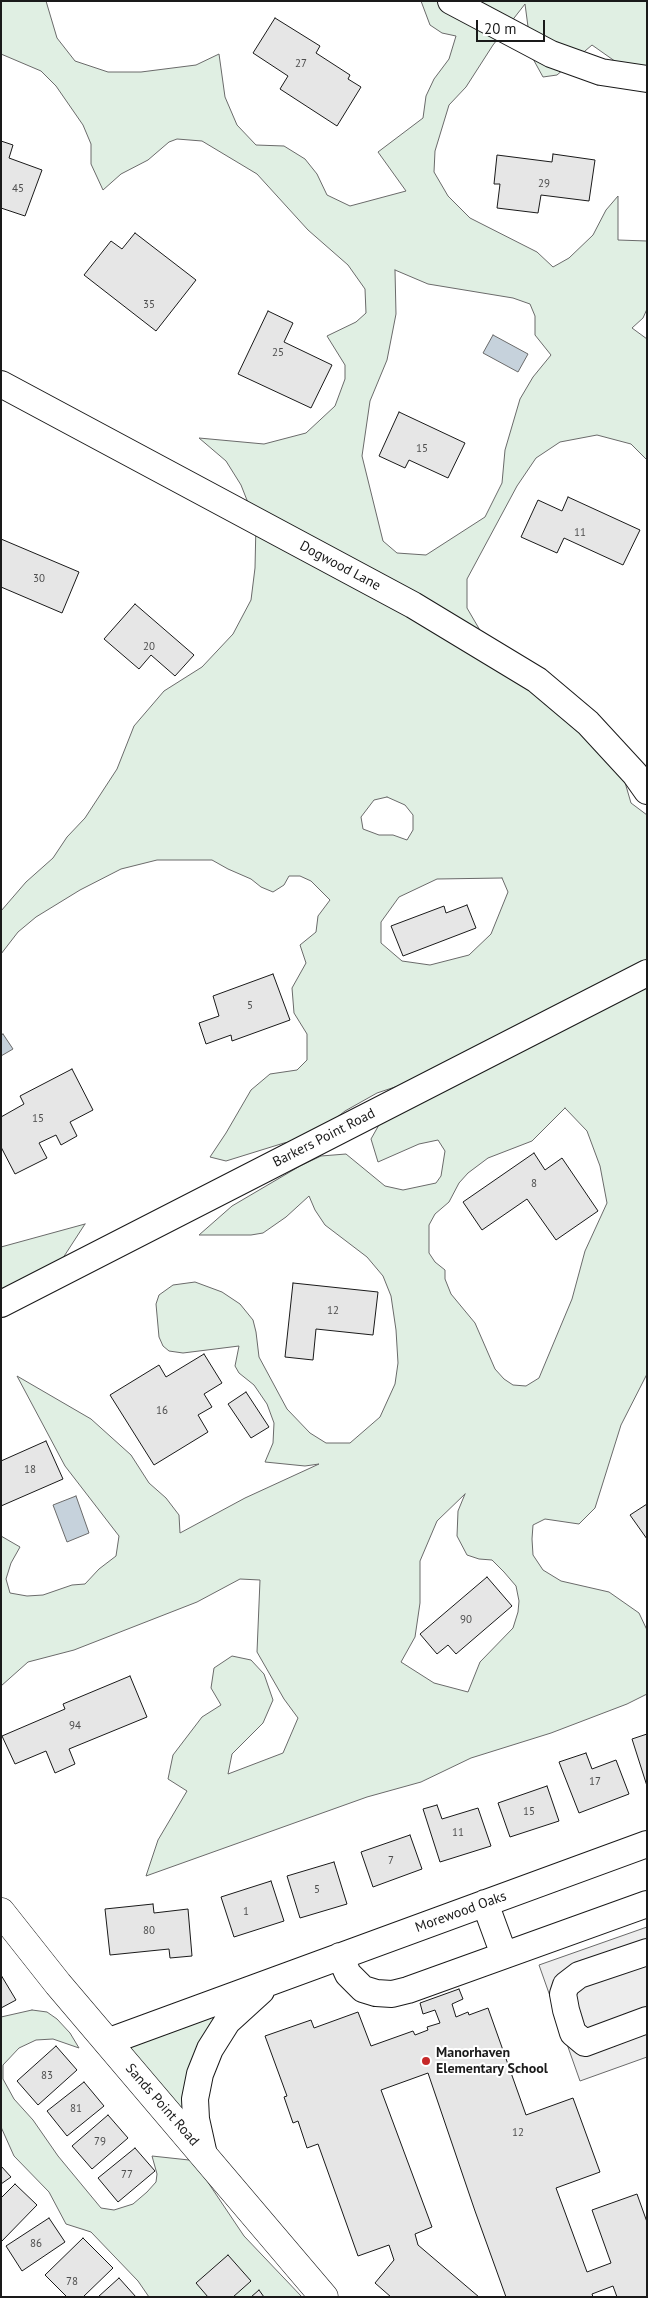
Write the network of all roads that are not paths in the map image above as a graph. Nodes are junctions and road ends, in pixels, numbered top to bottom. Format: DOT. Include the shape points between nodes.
graph roads {
  1 [pos="451,1"];
  2 [pos="647,79"];
  3 [pos="1,384"];
  4 [pos="647,791"];
  5 [pos="647,973"];
  6 [pos="1,1304"];
  7 [pos="647,1844"];
  8 [pos="485,1904"];
  9 [pos="647,1904"];
  10 [pos="1,1912"];
  11 [pos="647,1952"];
  12 [pos="504,1955"];
  13 [pos="340,1956"];
  14 [pos="275,1980"];
  15 [pos="647,2020"];
  16 [pos="108,2042"];
  17 [pos="204,2155"];
  18 [pos="324,2297"];
  1 -- 2 [label="street" via="551,54 601,72"];
  3 -- 4 [label="street, Dogwood Lane" via="413,605 537,680 588,724"];
  5 -- 6 [label="street, Barkers Point Road"];
  7 -- 8 [label="street, Morewood Oaks"];
  8 -- 12 [label="street"];
  8 -- 13 [label="street, Morewood Oaks"];
  9 -- 12 [label="street"];
  10 -- 16 [label="main road, Sands Point Road"];
  11 -- 15 [label="street" via="579,1975 566,1985 563,1994 573,2033 585,2042"];
  12 -- 13 [label="street" via="392,1994 376,1993 359,1986 348,1974"];
  13 -- 14 [label="street, Morewood Oaks"];
  14 -- 16 [label="street, Morewood Oaks"];
  14 -- 17 [label="street, Morewood Oaks" via="227,2022 210,2049 200,2074 195,2100"];
  16 -- 17 [label="main road, Sands Point Road"];
  17 -- 18 [label="main road, Sands Point Road"];
}
